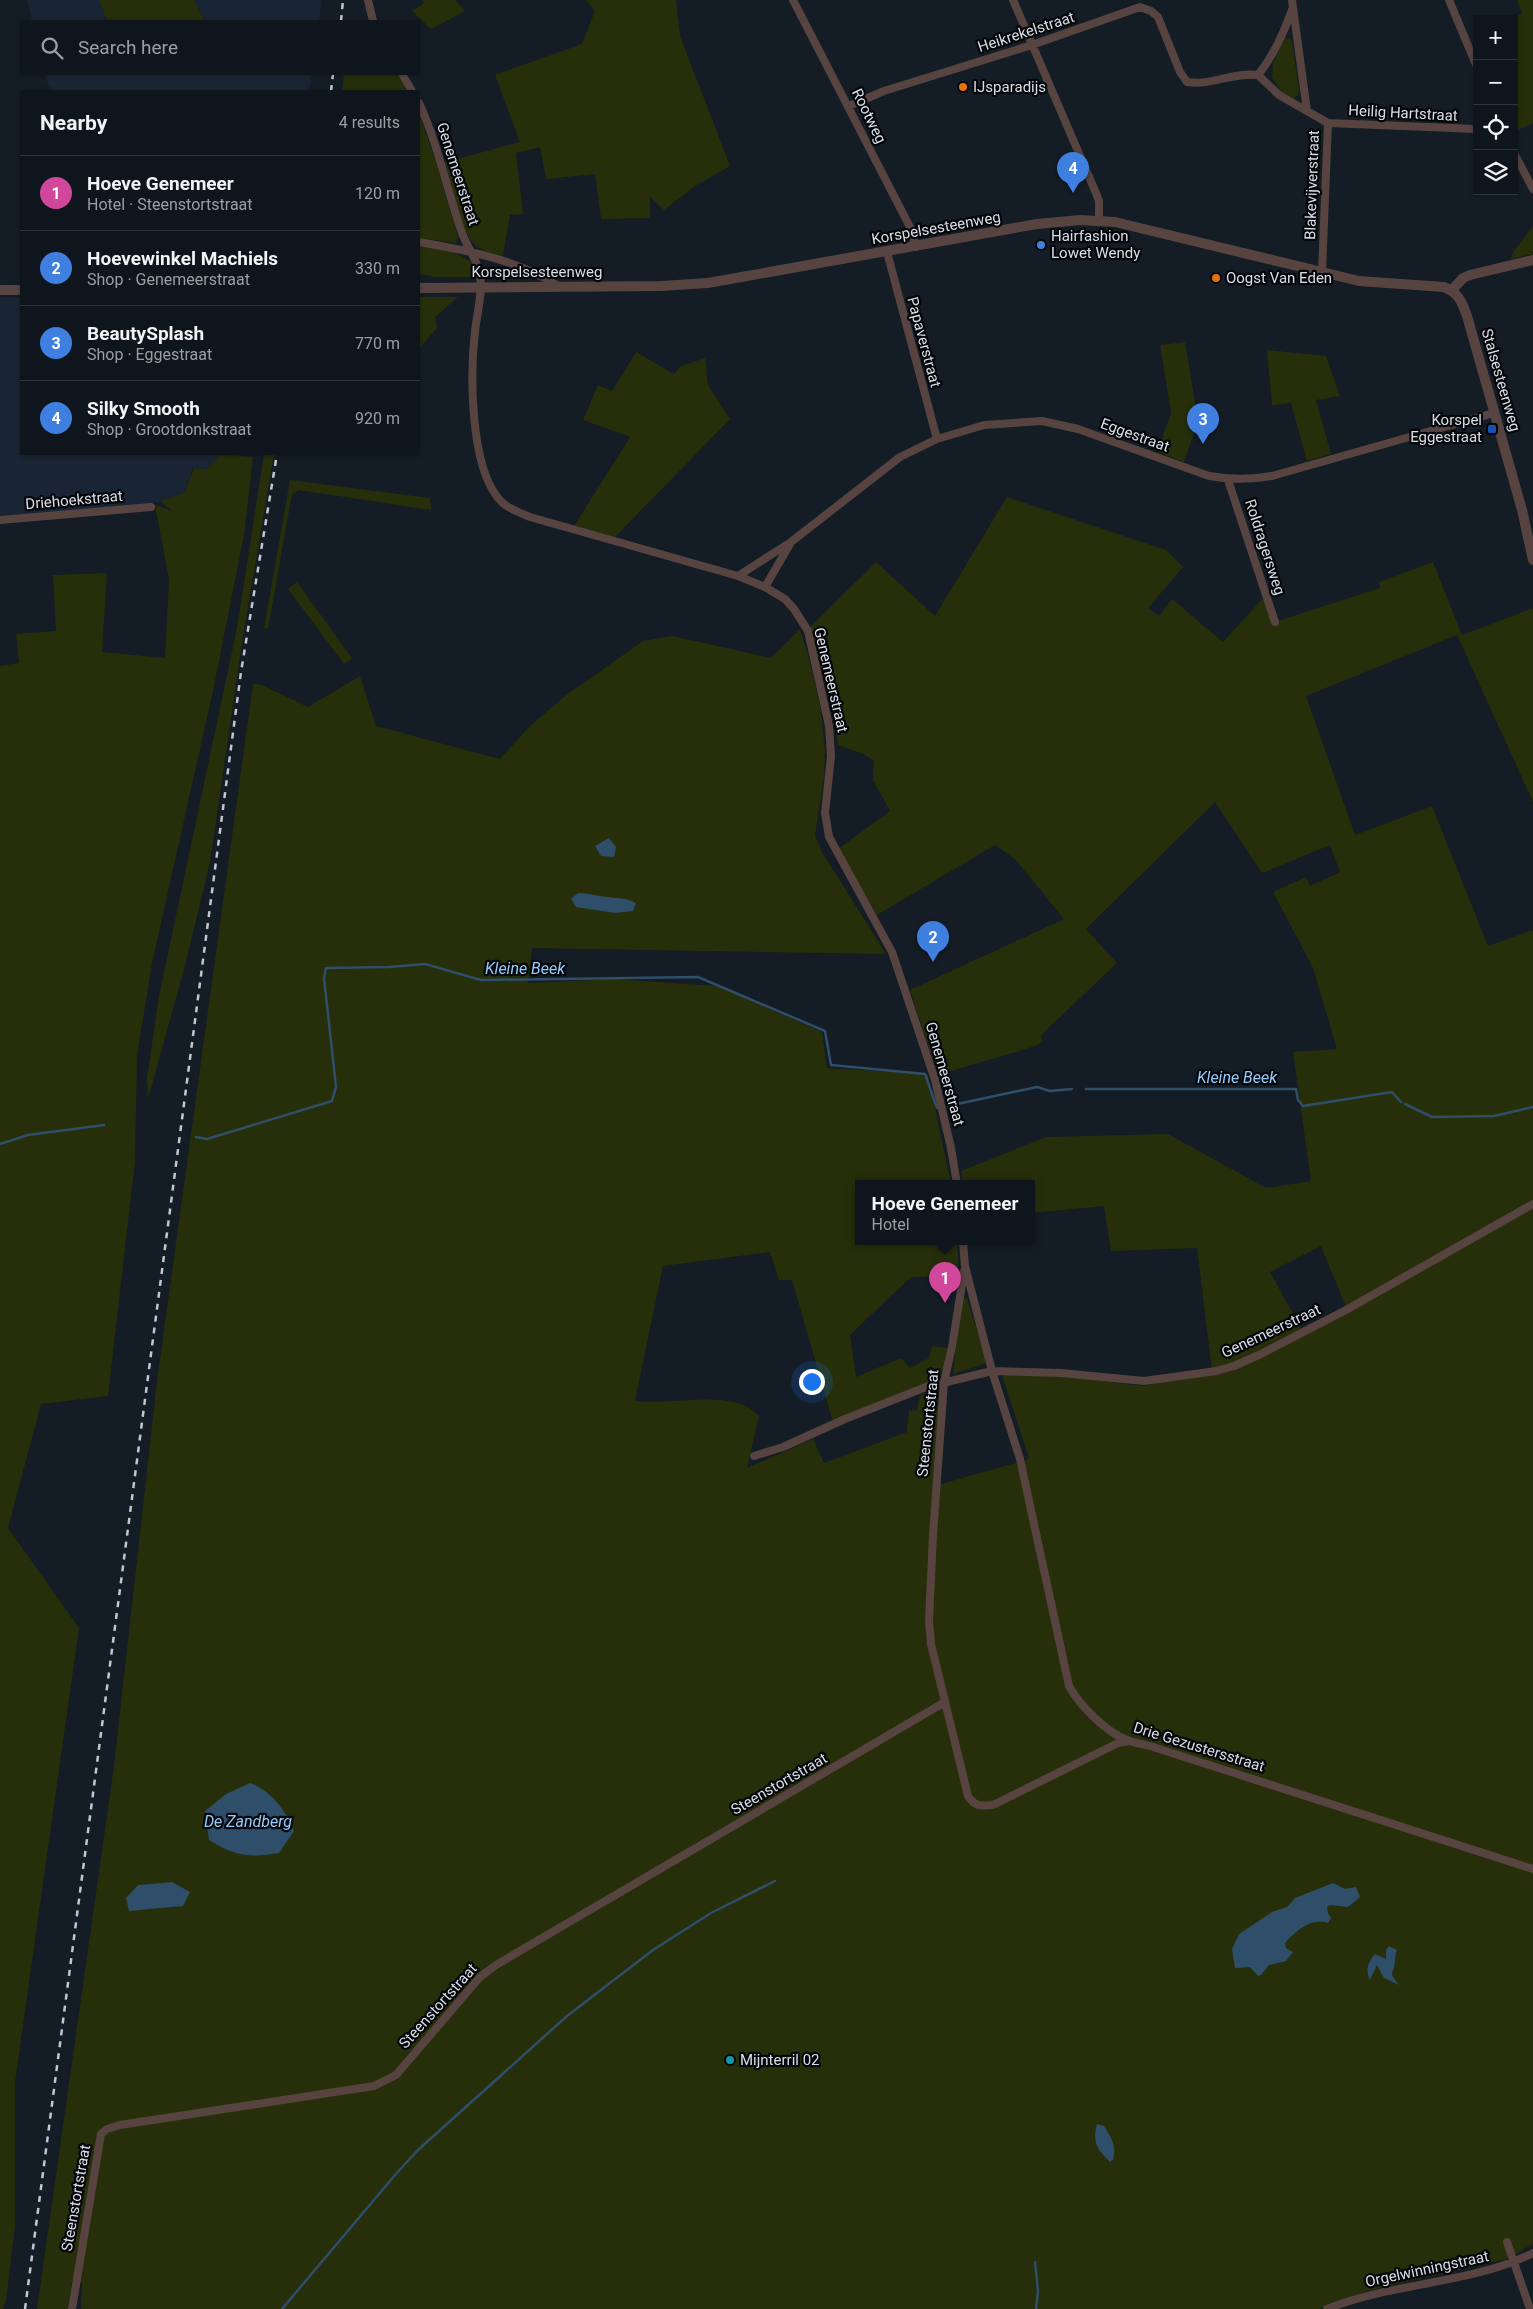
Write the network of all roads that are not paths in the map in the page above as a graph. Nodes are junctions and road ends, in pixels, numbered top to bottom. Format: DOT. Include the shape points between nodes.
graph roads {
  1 [pos="368,0"];
  2 [pos="793,0"];
  3 [pos="1013,0"];
  4 [pos="1449,0"];
  5 [pos="1293,4"];
  6 [pos="373,20"];
  7 [pos="1032,45"];
  8 [pos="1474,60"];
  9 [pos="403,75"];
  10 [pos="1258,75"];
  11 [pos="411,90"];
  12 [pos="420,106"];
  13 [pos="849,106"];
  14 [pos="1307,111"];
  15 [pos="1328,123"];
  16 [pos="1473,129"];
  17 [pos="1518,161"];
  18 [pos="1533,189"];
  19 [pos="1099,220"];
  20 [pos="420,242"];
  21 [pos="916,247"];
  22 [pos="887,252"];
  23 [pos="473,253"];
  24 [pos="1533,260"];
  25 [pos="1322,272"];
  26 [pos="480,287"];
  27 [pos="560,287"];
  28 [pos="420,288"];
  29 [pos="0,290"];
  30 [pos="20,290"];
  31 [pos="1452,290"];
  32 [pos="1494,413"];
  33 [pos="937,439"];
  34 [pos="1228,480"];
  35 [pos="151,508"];
  36 [pos="1522,510"];
  37 [pos="0,520"];
  38 [pos="1533,535"];
  39 [pos="791,542"];
  40 [pos="1533,560"];
  41 [pos="738,576"];
  42 [pos="765,587"];
  43 [pos="1275,622"];
  44 [pos="956,1180"];
  45 [pos="1533,1204"];
  46 [pos="963,1245"];
  47 [pos="964,1266"];
  48 [pos="992,1371"];
  49 [pos="944,1382"];
  50 [pos="754,1456"];
  51 [pos="945,1702"];
  52 [pos="1128,1741"];
  53 [pos="1533,1869"];
  54 [pos="1507,2242"];
  55 [pos="1533,2254"];
  56 [pos="1514,2263"];
  57 [pos="72,2309"];
  58 [pos="1327,2309"];
  59 [pos="1530,2309"];
  1 -- 6 [label="street"];
  2 -- 13 [label="street, Rootweg"];
  3 -- 7 [label="street"];
  4 -- 8 [label="street"];
  5 -- 10 [label="street, Blakevijverstraat" via="1280,42"];
  5 -- 14 [label="street, Blakevijverstraat"];
  7 -- 10 [label="street, Heikrekelstraat" via="1140,7 1158,17 1187,82 1200,84 1234,76"];
  7 -- 13 [label="street, Heikrekelstraat" via="884,91"];
  7 -- 19 [label="street" via="1096,193"];
  9 -- 11 [label="street"];
  10 -- 14 [label="street, Blakevijverstraat" via="1279,95"];
  12 -- 23 [label="street, Genemeerstraat" via="463,236"];
  13 -- 21 [label="street, Rootweg" via="911,228"];
  14 -- 15 [label="street, Blakevijverstraat"];
  15 -- 16 [label="street, Heilig Hartstraat"];
  15 -- 25 [label="street, Blakevijverstraat"];
  17 -- 18 [label="street"];
  19 -- 21 [label="street, Korspelsesteenweg" via="1047,223"];
  19 -- 25 [label="street, Korspelsesteenweg"];
  20 -- 23 [label="street"];
  21 -- 22 [label="street, Korspelsesteenweg"];
  22 -- 27 [label="street, Korspelsesteenweg" via="708,283"];
  22 -- 33 [label="street, Papaverstraat"];
  23 -- 26 [label="street, Genemeerstraat"];
  23 -- 27 [label="street" via="542,275"];
  24 -- 31 [label="street" via="1470,275"];
  25 -- 31 [label="street, Korspelsesteenweg" via="1369,282"];
  26 -- 27 [label="street, Korspelsesteenweg"];
  26 -- 28 [label="street, Korspelsesteenweg"];
  26 -- 41 [label="street, Genemeerstraat" via="472,361 474,401 481,464 498,498 512,509 548,523"];
  29 -- 30 [label="street"];
  31 -- 32 [label="street, Stalsesteenweg" via="1464,306"];
  32 -- 34 [label="street, Eggestraat" via="1272,476"];
  32 -- 36 [label="street, Stalsesteenweg"];
  33 -- 34 [label="street, Eggestraat" via="984,425 1042,422 1078,429"];
  33 -- 39 [label="street, Eggestraat" via="900,457"];
  34 -- 43 [label="street, Roldragersweg"];
  35 -- 37 [label="street, Driehoekstraat"];
  36 -- 38 [label="street, Stalsesteenweg"];
  36 -- 40 [label="street, Stalsesteenweg"];
  39 -- 41 [label="street, Eggestraat"];
  39 -- 42 [label="street, Eggestraat"];
  41 -- 42 [label="street, Genemeerstraat"];
  42 -- 44 [label="street, Genemeerstraat" via="794,609 808,631 829,726 831,756 825,813 829,836 892,952 936,1080"];
  45 -- 48 [label="street, Genemeerstraat" via="1346,1310 1261,1354 1216,1371 1144,1381 1061,1373"];
  46 -- 47 [label="street"];
  47 -- 48 [label="street"];
  47 -- 49 [label="street, Steenstortstraat"];
  48 -- 49 [label="street, Genemeerstraat"];
  48 -- 52 [label="street, Drie Gezustersstraat" via="1020,1459 1069,1686 1090,1713"];
  49 -- 50 [label="street, Genemeerstraat"];
  49 -- 51 [label="street, Steenstortstraat" via="929,1621"];
  51 -- 52 [label="street, Steenstortstraat" via="968,1796 980,1806 993,1805"];
  51 -- 57 [label="street, Steenstortstraat" via="496,1964 480,1976 396,2075 374,2086 107,2128 102,2134"];
  52 -- 53 [label="street, Drie Gezustersstraat"];
  54 -- 56 [label="street"];
  55 -- 56 [label="street, Orgelwinningstraat"];
  56 -- 58 [label="street, Orgelwinningstraat" via="1372,2295"];
  56 -- 59 [label="street"];
}
